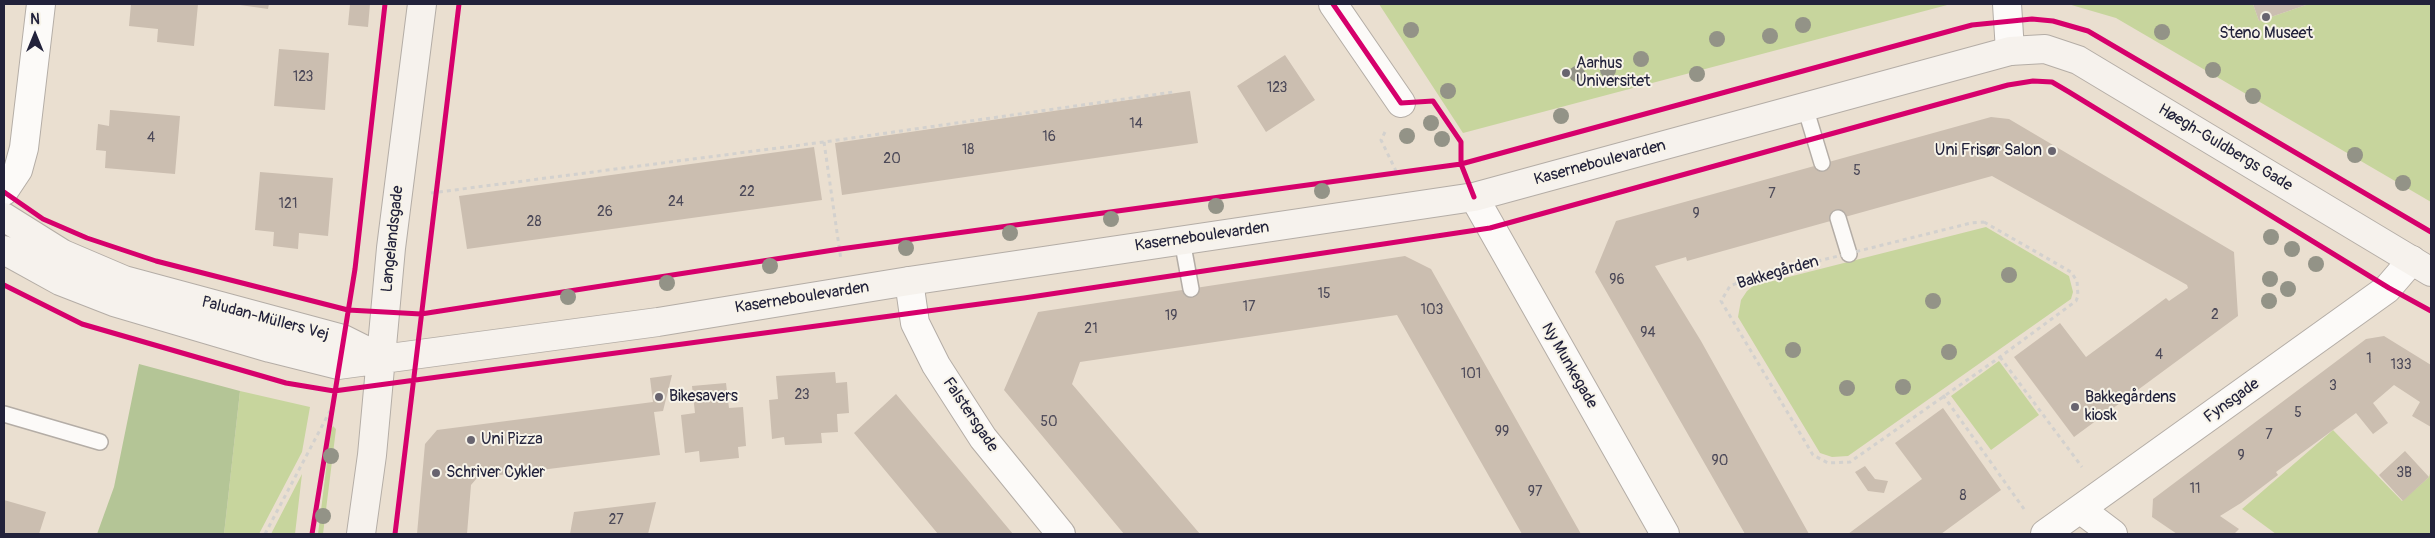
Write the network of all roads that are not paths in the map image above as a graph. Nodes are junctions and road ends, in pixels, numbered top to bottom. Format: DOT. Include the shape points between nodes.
graph roads {
  1 [pos="42,4"];
  2 [pos="422,4"];
  3 [pos="1332,4"];
  4 [pos="2007,4"];
  5 [pos="2010,51"];
  6 [pos="1401,103"];
  7 [pos="1805,107"];
  8 [pos="1822,163"];
  9 [pos="4,191"];
  10 [pos="1474,197"];
  11 [pos="4,217"];
  12 [pos="1838,218"];
  13 [pos="1182,240"];
  14 [pos="4,250"];
  15 [pos="1849,254"];
  16 [pos="2422,266"];
  17 [pos="910,281"];
  18 [pos="1191,290"];
  19 [pos="381,358"];
  20 [pos="4,414"];
  21 [pos="100,442"];
  22 [pos="2091,501"];
  23 [pos="361,534"];
  24 [pos="1061,534"];
  25 [pos="1665,534"];
  26 [pos="2045,534"];
  27 [pos="2113,534"];
  1 -- 9 [label="street" via="24,148 18,170"];
  2 -- 19 [label="street, Langelandsgade"];
  3 -- 6 [label="street"];
  4 -- 5 [label="street"];
  5 -- 7 [label="street, Kaserneboulevarden"];
  5 -- 16 [label="street, Høegh-Guldbergs Gade" via="2045,49 2078,60"];
  7 -- 8 [label="lane"];
  7 -- 10 [label="street, Kaserneboulevarden"];
  10 -- 13 [label="street, Kaserneboulevarden"];
  10 -- 25 [label="street, Ny Munkegade"];
  11 -- 19 [label="street, Paludan-Müllers Vej" via="63,254 124,280 343,339"];
  12 -- 15 [label="lane"];
  13 -- 17 [label="street, Kaserneboulevarden"];
  13 -- 18 [label="lane"];
  14 -- 19 [label="street, Paludan-Müllers Vej" via="60,282 114,302 270,348 338,365"];
  16 -- 22 [label="street, Fynsgade"];
  17 -- 19 [label="street, Kaserneboulevarden" via="658,322"];
  17 -- 24 [label="street, Falstersgade" via="915,323 936,365 983,438"];
  19 -- 23 [label="street, Langelandsgade"];
  20 -- 21 [label="lane"];
  22 -- 26 [label="street, Fynsgade"];
  22 -- 27 [label="street"];
}
